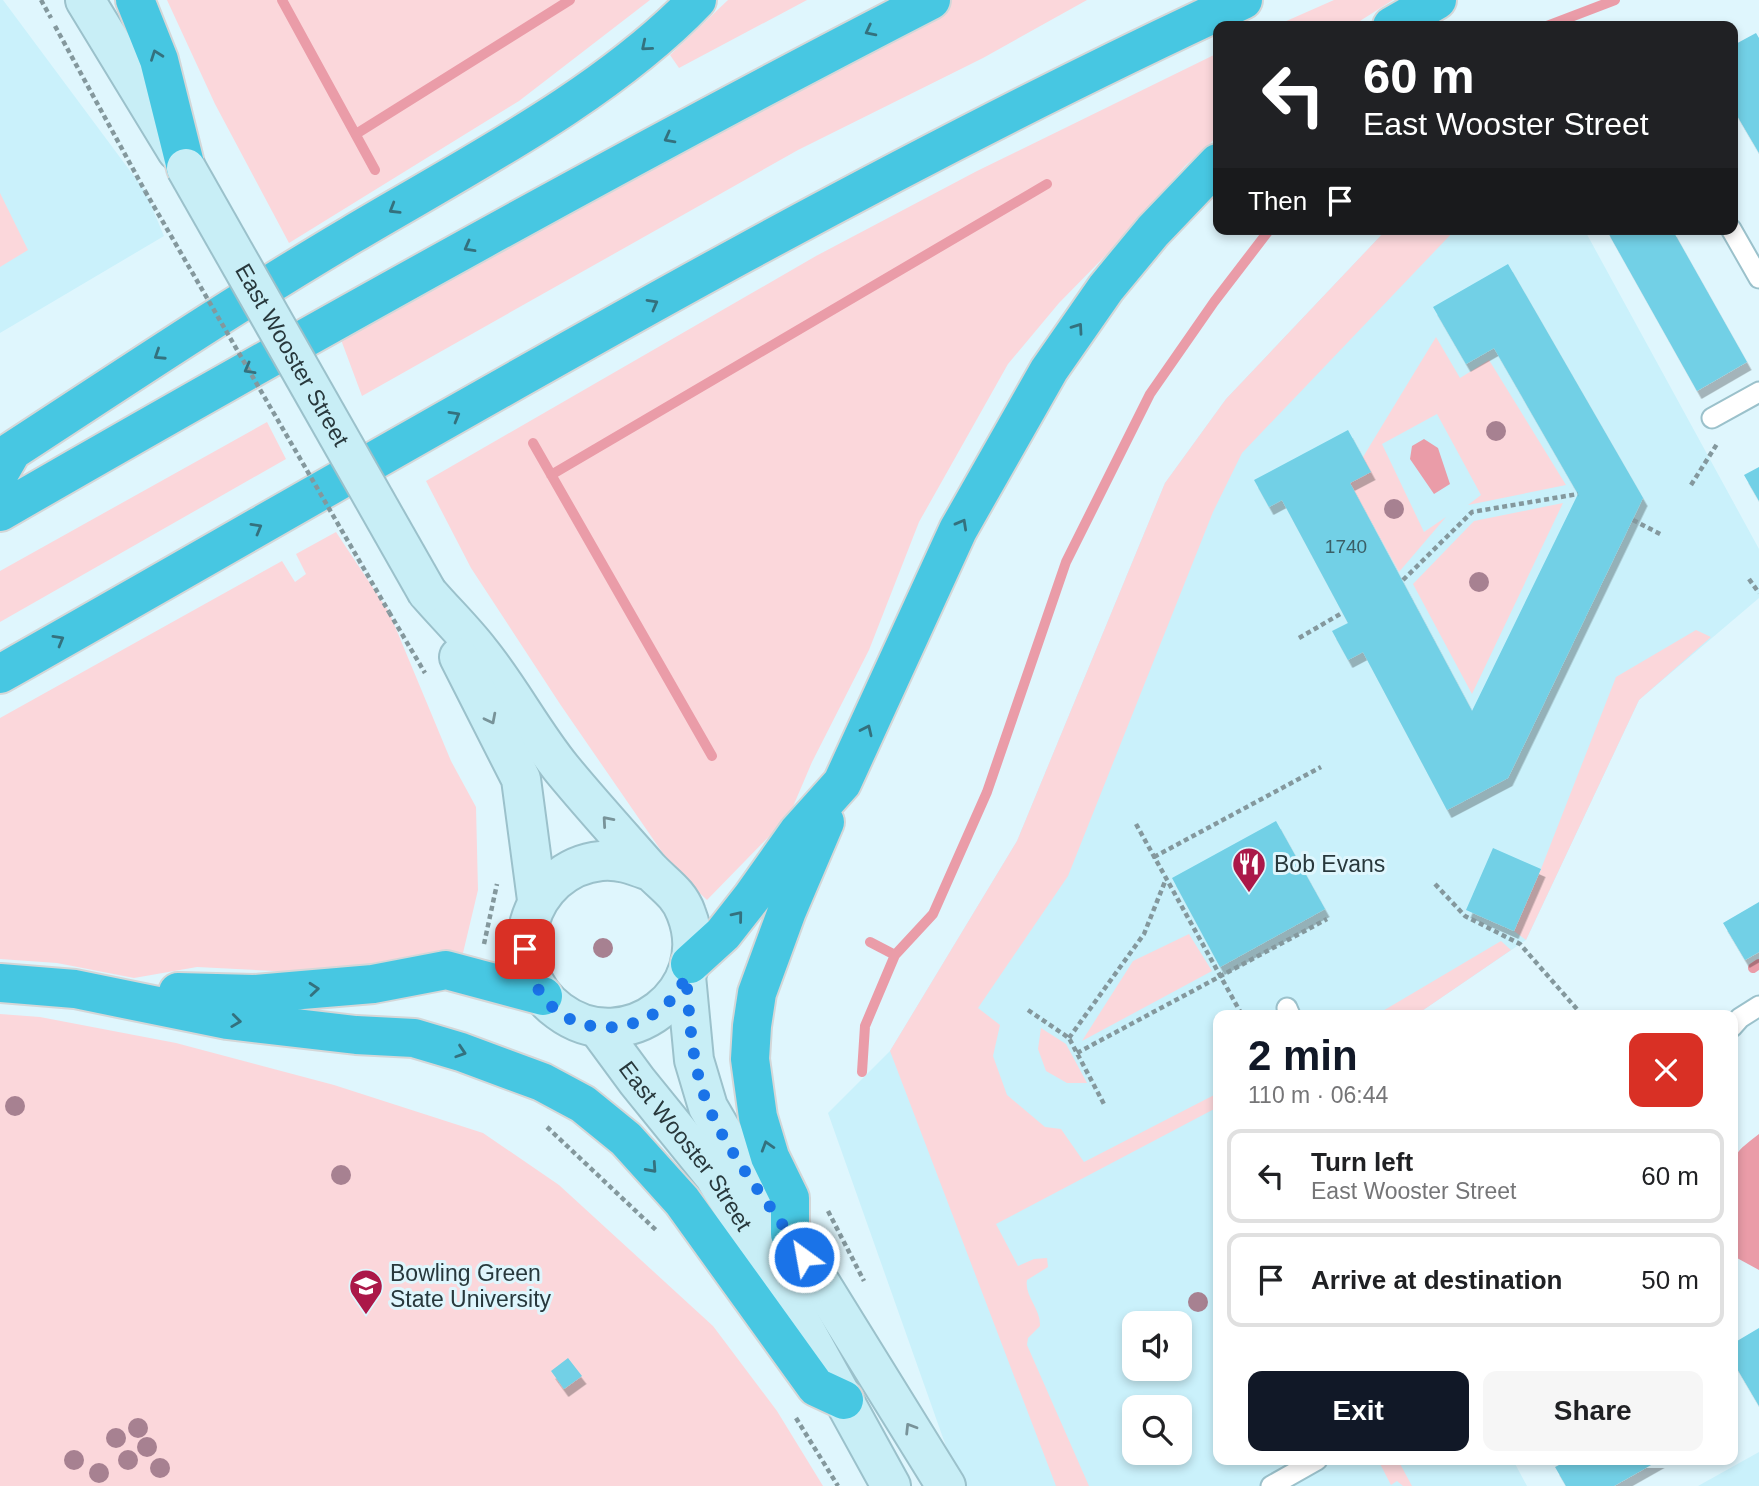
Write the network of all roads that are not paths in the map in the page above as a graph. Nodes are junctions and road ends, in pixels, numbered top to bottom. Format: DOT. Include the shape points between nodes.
graph roads {
  1 [pos="85,0"];
  2 [pos="100,0"];
  3 [pos="135,0"];
  4 [pos="697,0"];
  5 [pos="931,0"];
  6 [pos="1244,0"];
  7 [pos="1437,0"];
  8 [pos="1401,21"];
  9 [pos="159,119"];
  10 [pos="186,168"];
  11 [pos="1213,168"];
  12 [pos="1734,235"];
  13 [pos="1759,278"];
  14 [pos="1759,392"];
  15 [pos="1712,418"];
  16 [pos="0,471"];
  17 [pos="0,512"];
  18 [pos="427,592"];
  19 [pos="0,674"];
  20 [pos="842,783"];
  21 [pos="652,872"];
  22 [pos="537,900"];
  23 [pos="688,970"];
  24 [pos="0,983"];
  25 [pos="75,989"];
  26 [pos="542,996"];
  27 [pos="1759,1006"];
  28 [pos="1738,1020"];
  29 [pos="598,1028"];
  30 [pos="790,1234"];
  31 [pos="844,1400"];
  32 [pos="1308,1465"];
  33 [pos="891,1486"];
  34 [pos="946,1486"];
  35 [pos="1270,1486"];
  1 -- 9 [label="main road, East Wooster Street"];
  2 -- 9 [label="main road, East Wooster Street"];
  10 -- 3 [label="highway, one-way" via="159,60"];
  4 -- 16 [label="highway, one-way" via="621,66 539,123 265,286 12,451"];
  5 -- 17 [label="highway, one-way" via="552,201"];
  19 -- 6 [label="highway, one-way" via="632,316 901,170"];
  7 -- 8 [label="highway"];
  9 -- 10 [label="main road, East Wooster Street"];
  10 -- 18 [label="main road, East Wooster Street, bridge"];
  20 -- 11 [label="highway, one-way" via="958,530 1049,370 1106,288"];
  12 -- 13 [label="lane"];
  14 -- 15 [label="lane"];
  21 -- 18 [label="main road, East Wooster Street, one-way" via="561,767 480,652"];
  18 -- 22 [label="main road, East Wooster Street, one-way" via="522,779"];
  23 -- 20 [label="highway, one-way" via="723,934 798,832"];
  30 -- 20 [label="highway, one-way" via="790,1198 770,1157 758,1117 750,1059 752,1026 757,993 787,911"];
  21 -- 22 [label="main road, East Wooster Street" via="628,862 602,860 576,867 554,880"];
  21 -- 23 [label="main road, East Wooster Street" via="672,890 686,912 693,938"];
  22 -- 26 [label="main road, East Wooster Street" via="527,924 525,949 530,974"];
  23 -- 29 [label="main road, East Wooster Street" via="666,1006 646,1020"];
  23 -- 30 [label="main road, East Wooster Street" via="694,1060 709,1107"];
  24 -- 25 [label="highway"];
  25 -- 26 [label="highway, one-way" via="254,994 373,984 446,970"];
  25 -- 31 [label="highway, one-way" via="227,1020 414,1038 542,1082 583,1104 626,1139 682,1201 816,1387"];
  26 -- 29 [label="main road, East Wooster Street" via="577,1022"];
  27 -- 28 [label="lane"];
  29 -- 31 [label="main road, East Wooster Street" via="713,1176"];
  34 -- 30 [label="main road, East Wooster Street, one-way"];
  31 -- 33 [label="main road, East Wooster Street"];
  32 -- 35 [label="lane"];
}
